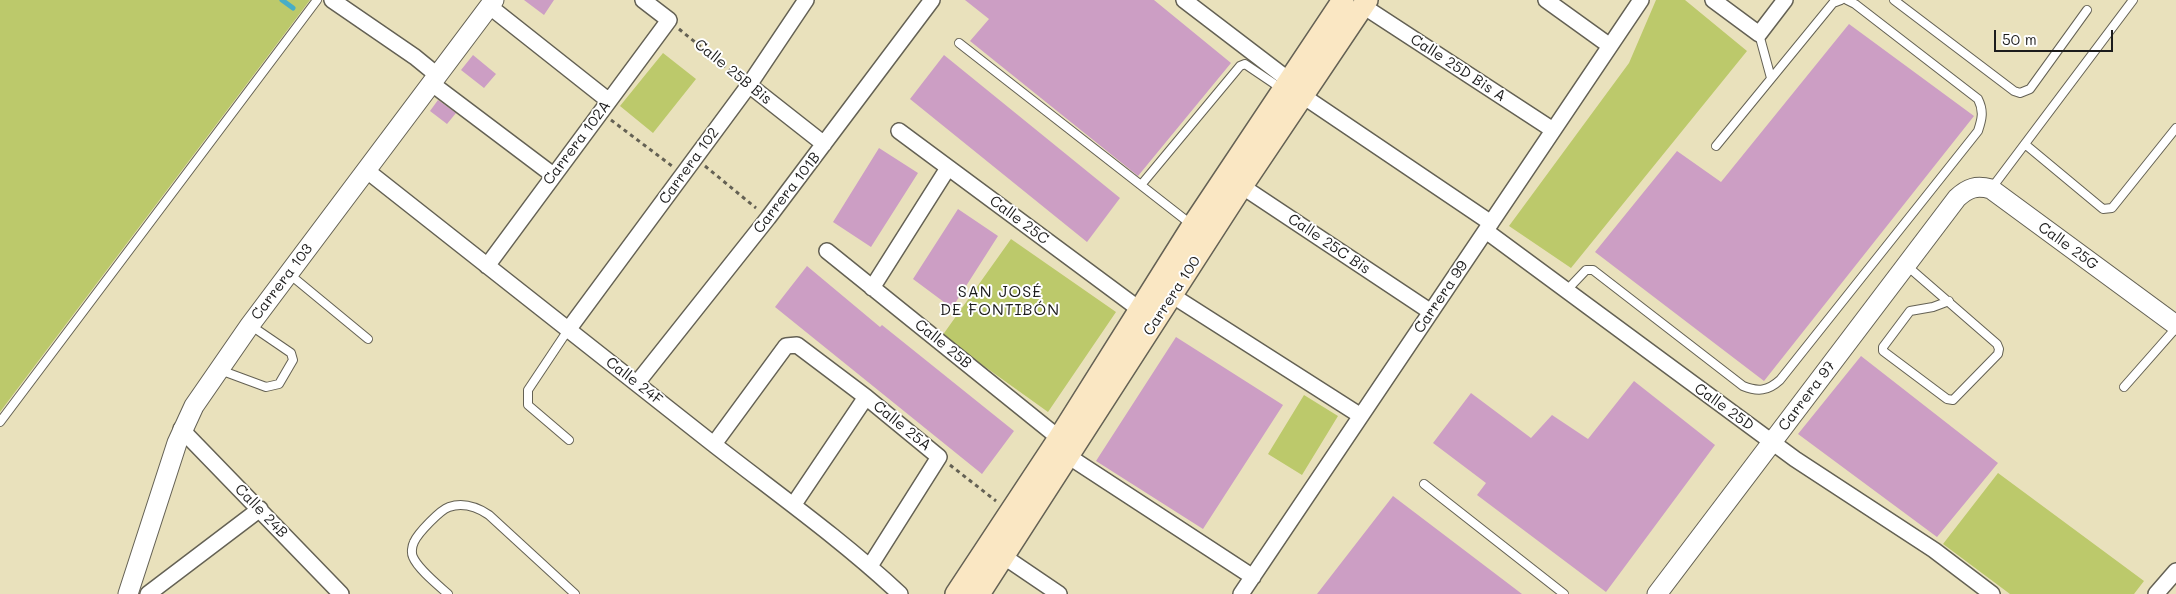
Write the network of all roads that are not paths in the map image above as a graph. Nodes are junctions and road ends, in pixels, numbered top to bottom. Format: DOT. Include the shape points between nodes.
graph roads {
  1 [pos="317,0"];
  2 [pos="332,0"];
  3 [pos="643,0"];
  4 [pos="806,0"];
  5 [pos="932,0"];
  6 [pos="1184,0"];
  7 [pos="1546,0"];
  8 [pos="1641,0"];
  9 [pos="1713,0"];
  10 [pos="1785,0"];
  11 [pos="1841,0"];
  12 [pos="1846,0"];
  13 [pos="1894,0"];
  14 [pos="2134,0"];
  15 [pos="1340,1"];
  16 [pos="491,3"];
  17 [pos="1365,3"];
  18 [pos="2087,10"];
  19 [pos="1759,34"];
  20 [pos="959,44"];
  21 [pos="1610,46"];
  22 [pos="1771,78"];
  23 [pos="434,79"];
  24 [pos="749,85"];
  25 [pos="1292,89"];
  26 [pos="605,106"];
  27 [pos="2176,128"];
  28 [pos="1553,130"];
  29 [pos="899,131"];
  30 [pos="824,144"];
  31 [pos="2026,145"];
  32 [pos="1716,146"];
  33 [pos="948,168"];
  34 [pos="366,170"];
  35 [pos="553,175"];
  36 [pos="1234,181"];
  37 [pos="1141,185"];
  38 [pos="1991,190"];
  39 [pos="1193,225"];
  40 [pos="1488,227"];
  41 [pos="826,251"];
  42 [pos="1906,265"];
  43 [pos="487,266"];
  44 [pos="288,273"];
  45 [pos="872,288"];
  46 [pos="1567,290"];
  47 [pos="1172,296"];
  48 [pos="1949,301"];
  49 [pos="1139,310"];
  50 [pos="1431,312"];
  51 [pos="250,326"];
  52 [pos="2176,326"];
  53 [pos="568,330"];
  54 [pos="368,339"];
  55 [pos="218,369"];
  56 [pos="637,383"];
  57 [pos="2124,387"];
  58 [pos="866,396"];
  59 [pos="1361,416"];
  60 [pos="0,422"];
  61 [pos="182,429"];
  62 [pos="1058,438"];
  63 [pos="570,440"];
  64 [pos="1772,442"];
  65 [pos="714,444"];
  66 [pos="1068,456"];
  67 [pos="1424,484"];
  68 [pos="794,504"];
  69 [pos="260,509"];
  70 [pos="1003,556"];
  71 [pos="870,566"];
  72 [pos="2176,571"];
  73 [pos="1252,577"];
  74 [pos="333,592"];
  75 [pos="128,594"];
  76 [pos="148,594"];
  77 [pos="448,594"];
  78 [pos="576,594"];
  79 [pos="900,594"];
  80 [pos="956,594"];
  81 [pos="979,594"];
  82 [pos="1059,594"];
  83 [pos="1241,594"];
  84 [pos="1564,594"];
  85 [pos="1657,594"];
  86 [pos="1992,594"];
  87 [pos="2156,594"];
  1 -- 60 [label="lane"];
  2 -- 23 [label="street" via="415,57"];
  3 -- 26 [label="street, Carrera 102A" via="669,20"];
  4 -- 24 [label="street, Carrera 102"];
  5 -- 30 [label="street, Carrera 101B"];
  6 -- 25 [label="street, Calle 25D"];
  7 -- 21 [label="street"];
  8 -- 21 [label="street, Carrera 99"];
  9 -- 19 [label="street"];
  10 -- 19 [label="street"];
  11 -- 22 [label="lane" via="1833,3"];
  12 -- 46 [label="lane" via="1978,99 1982,118 1978,131 1780,380 1765,390 1744,386 1593,270 1586,270"];
  13 -- 18 [label="lane" via="2020,93 2030,89"];
  14 -- 31 [label="lane"];
  15 -- 25 [label="main road, Carrera 100"];
  16 -- 23 [label="street, Carrera 103"];
  16 -- 26 [label="street"];
  17 -- 25 [label="main road, Carrera 100"];
  17 -- 28 [label="street, Calle 25D Bis A"];
  19 -- 22 [label="lane"];
  20 -- 37 [label="lane"];
  21 -- 28 [label="street, Carrera 99"];
  22 -- 32 [label="lane"];
  23 -- 34 [label="street, Carrera 103"];
  23 -- 35 [label="street"];
  24 -- 30 [label="street, Calle 25B Bis"];
  24 -- 53 [label="street, Carrera 102"];
  25 -- 36 [label="main road, Carrera 100"];
  25 -- 37 [label="lane" via="1245,64 1240,66"];
  25 -- 40 [label="street, Calle 25D"];
  26 -- 35 [label="street, Carrera 102A"];
  27 -- 31 [label="lane" via="2108,210"];
  28 -- 40 [label="street, Carrera 99"];
  29 -- 33 [label="street, Calle 25C"];
  30 -- 56 [label="street, Carrera 101B"];
  31 -- 38 [label="lane"];
  33 -- 45 [label="street"];
  33 -- 49 [label="street, Calle 25C"];
  34 -- 43 [label="street, Calle 24F"];
  34 -- 44 [label="street, Carrera 103"];
  35 -- 43 [label="street, Carrera 102A"];
  36 -- 39 [label="main road, Carrera 100"];
  36 -- 47 [label="main road, Carrera 100"];
  36 -- 50 [label="street, Calle 25C Bis"];
  37 -- 39 [label="lane"];
  38 -- 42 [label="street, Carrera 97" via="1983,187 1965,190"];
  38 -- 52 [label="street, Calle 25G"];
  39 -- 49 [label="main road, Carrera 100"];
  40 -- 46 [label="street, Calle 25D"];
  40 -- 50 [label="street, Carrera 99"];
  41 -- 45 [label="street, Calle 25B"];
  42 -- 48 [label="lane"];
  42 -- 64 [label="street, Carrera 97"];
  43 -- 53 [label="street, Calle 24F"];
  44 -- 51 [label="street, Carrera 103"];
  44 -- 54 [label="lane"];
  45 -- 62 [label="street, Calle 25B"];
  46 -- 64 [label="street, Calle 25D"];
  47 -- 59 [label="street"];
  47 -- 66 [label="main road, Carrera 100"];
  48 -- 48 [label="lane" via="2000,349 1975,380 1953,400 1947,399 1883,351 1910,311"];
  49 -- 62 [label="main road, Carrera 100"];
  50 -- 59 [label="street, Carrera 99"];
  51 -- 55 [label="street, Carrera 103"];
  51 -- 55 [label="lane" via="291,353 293,360 279,384 266,387"];
  52 -- 57 [label="lane"];
  53 -- 56 [label="street, Calle 24F"];
  53 -- 63 [label="lane" via="528,390 526,400"];
  55 -- 61 [label="street, Carrera 103"];
  56 -- 65 [label="street, Calle 24F"];
  58 -- 65 [label="street, Calle 25A" via="798,345 792,344 786,346"];
  58 -- 68 [label="street"];
  58 -- 71 [label="street, Calle 25A" via="939,456"];
  59 -- 73 [label="street, Carrera 99"];
  61 -- 69 [label="street, Calle 24B"];
  61 -- 75 [label="street, Carrera 103"];
  62 -- 80 [label="main road, Carrera 100"];
  64 -- 85 [label="street, Carrera 97"];
  64 -- 86 [label="street, Calle 25D" via="1934,550"];
  65 -- 68 [label="street, Calle 24F"];
  66 -- 70 [label="main road, Carrera 100"];
  66 -- 73 [label="street"];
  67 -- 84 [label="lane"];
  68 -- 71 [label="street, Calle 24F"];
  69 -- 74 [label="street, Calle 24B"];
  69 -- 76 [label="street"];
  70 -- 81 [label="main road, Carrera 100"];
  70 -- 82 [label="street"];
  71 -- 79 [label="street, Calle 24F"];
  72 -- 87 [label="street"];
  73 -- 83 [label="street, Carrera 99"];
  77 -- 78 [label="lane" via="413,558 412,548 414,541 440,512 462,505 476,506 489,515"];
}
